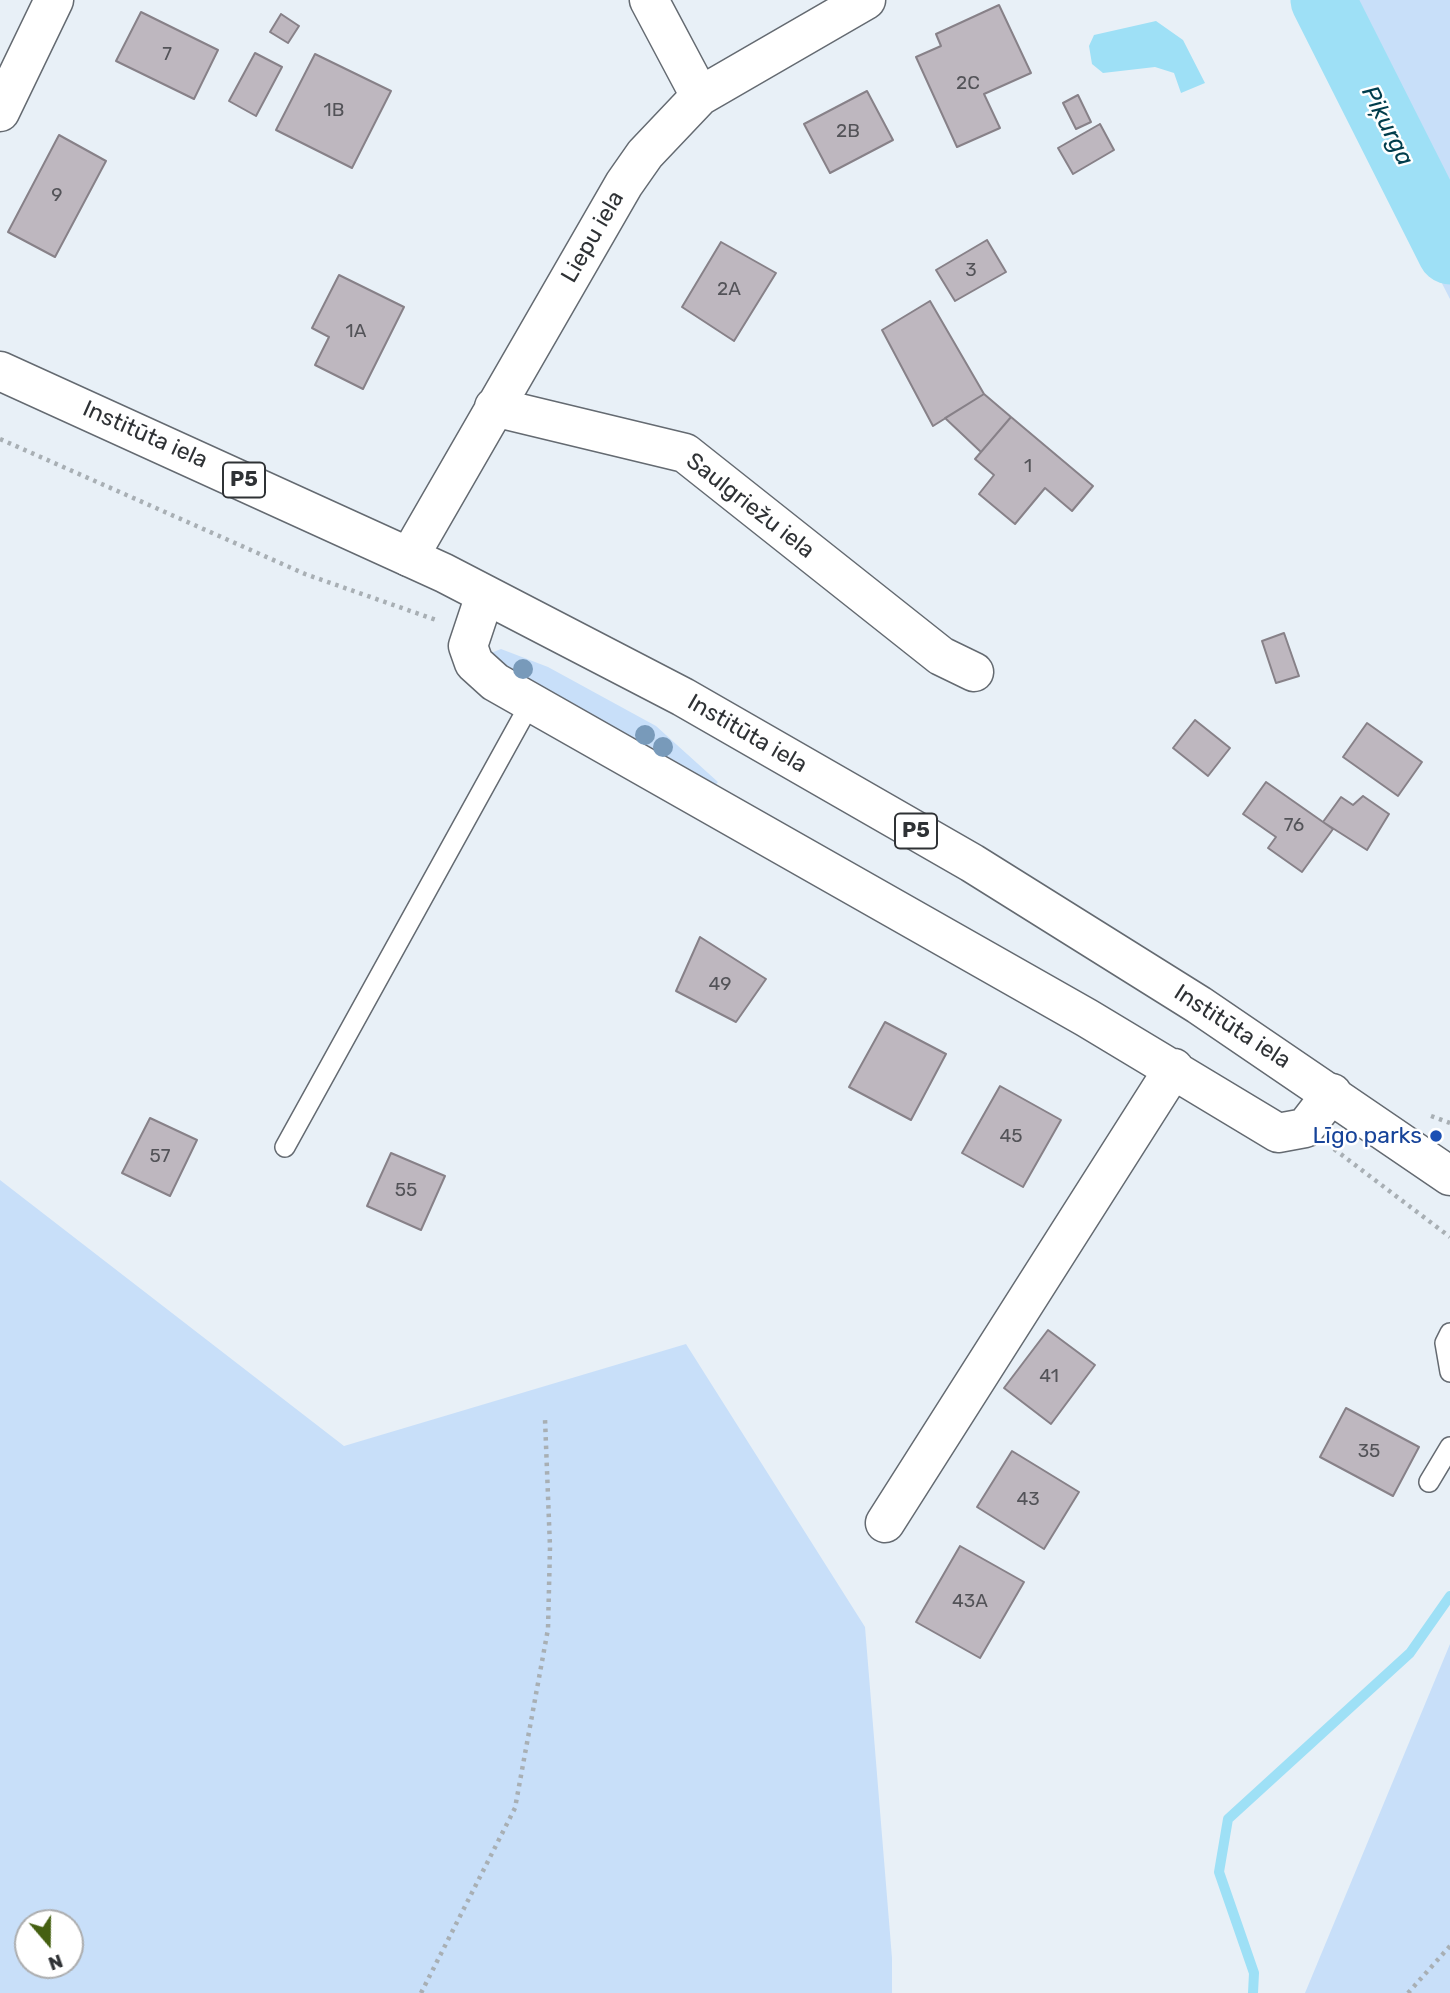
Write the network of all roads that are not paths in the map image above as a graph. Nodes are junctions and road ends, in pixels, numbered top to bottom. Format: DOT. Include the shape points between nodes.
graph roads {
  1 [pos="54,0"];
  2 [pos="649,0"];
  3 [pos="866,0"];
  4 [pos="701,96"];
  5 [pos="1,108"];
  6 [pos="0,371"];
  7 [pos="494,407"];
  8 [pos="409,557"];
  9 [pos="485,594"];
  10 [pos="974,672"];
  11 [pos="531,702"];
  12 [pos="1174,1068"];
  13 [pos="1332,1093"];
  14 [pos="285,1147"];
  15 [pos="1450,1176"];
  16 [pos="1450,1333"];
  17 [pos="1450,1372"];
  18 [pos="1450,1447"];
  19 [pos="1429,1482"];
  20 [pos="886,1523"];
  1 -- 5 [label="street"];
  2 -- 4 [label="street"];
  3 -- 4 [label="street, Liepu iela"];
  4 -- 7 [label="street, Liepu iela" via="645,154 624,184"];
  6 -- 8 [label="street, Institūta iela / P5"];
  7 -- 8 [label="street, Liepu iela"];
  7 -- 10 [label="street, Saulgriežu iela" via="685,453 942,656"];
  8 -- 9 [label="street, Institūta iela / P5"];
  9 -- 11 [label="street" via="468,646 474,663 495,682"];
  9 -- 13 [label="street, Institūta iela / P5" via="683,697 972,863"];
  11 -- 12 [label="street"];
  11 -- 14 [label="lane"];
  12 -- 13 [label="street" via="1278,1133 1305,1128"];
  12 -- 20 [label="street"];
  13 -- 15 [label="street, Institūta iela / P5"];
  16 -- 17 [label="lane" via="1445,1343"];
  18 -- 19 [label="lane"];
}
